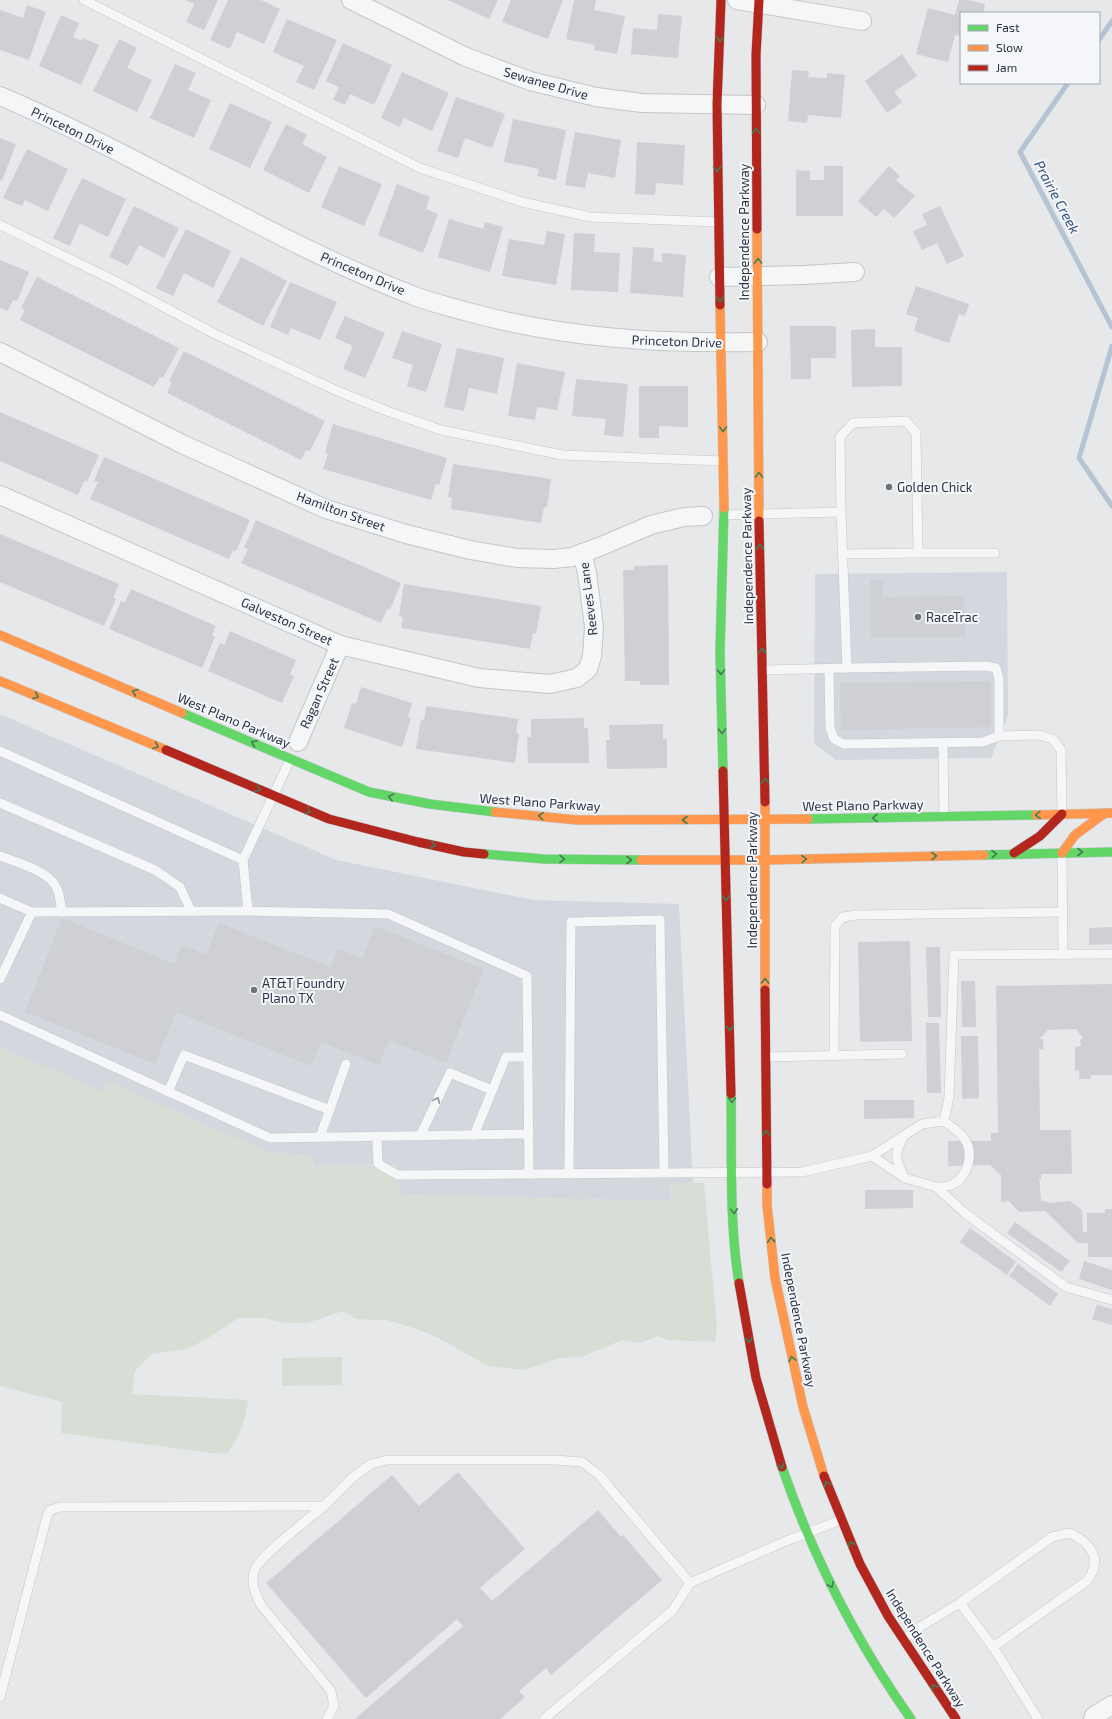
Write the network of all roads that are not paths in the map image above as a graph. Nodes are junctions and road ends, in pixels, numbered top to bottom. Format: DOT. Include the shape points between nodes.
graph roads {
  1 [pos="84,0"];
  2 [pos="351,0"];
  3 [pos="721,0"];
  4 [pos="737,0"];
  5 [pos="759,2"];
  6 [pos="862,21"];
  7 [pos="0,96"];
  8 [pos="717,104"];
  9 [pos="756,105"];
  10 [pos="718,222"];
  11 [pos="0,225"];
  12 [pos="855,272"];
  13 [pos="758,276"];
  14 [pos="719,277"];
  15 [pos="758,342"];
  16 [pos="722,343"];
  17 [pos="0,352"];
  18 [pos="723,461"];
  19 [pos="0,495"];
  20 [pos="841,512"];
  21 [pos="759,514"];
  22 [pos="713,515"];
  23 [pos="995,552"];
  24 [pos="582,553"];
  25 [pos="918,553"];
  26 [pos="842,554"];
  27 [pos="0,635"];
  28 [pos="340,645"];
  29 [pos="847,668"];
  30 [pos="588,669"];
  31 [pos="829,669"];
  32 [pos="763,670"];
  33 [pos="0,681"];
  34 [pos="999,736"];
  35 [pos="298,742"];
  36 [pos="943,743"];
  37 [pos="0,751"];
  38 [pos="290,758"];
  39 [pos="272,795"];
  40 [pos="0,803"];
  41 [pos="1108,813"];
  42 [pos="1062,814"];
  43 [pos="944,817"];
  44 [pos="724,820"];
  45 [pos="765,820"];
  46 [pos="1112,852"];
  47 [pos="1062,853"];
  48 [pos="1013,854"];
  49 [pos="0,856"];
  50 [pos="725,859"];
  51 [pos="243,860"];
  52 [pos="765,860"];
  53 [pos="0,898"];
  54 [pos="192,911"];
  55 [pos="248,911"];
  56 [pos="32,912"];
  57 [pos="62,912"];
  58 [pos="1062,912"];
  59 [pos="1063,954"];
  60 [pos="1112,954"];
  61 [pos="0,979"];
  62 [pos="0,1015"];
  63 [pos="902,1054"];
  64 [pos="834,1055"];
  65 [pos="528,1057"];
  66 [pos="765,1057"];
  67 [pos="346,1064"];
  68 [pos="492,1090"];
  69 [pos="168,1092"];
  70 [pos="330,1110"];
  71 [pos="944,1121"];
  72 [pos="529,1134"];
  73 [pos="474,1135"];
  74 [pos="377,1136"];
  75 [pos="420,1136"];
  76 [pos="904,1136"];
  77 [pos="320,1137"];
  78 [pos="872,1156"];
  79 [pos="664,1172"];
  80 [pos="734,1172"];
  81 [pos="767,1172"];
  82 [pos="529,1174"];
  83 [pos="569,1174"];
  84 [pos="905,1178"];
  85 [pos="936,1187"];
  86 [pos="1112,1300"];
  87 [pos="324,1506"];
  88 [pos="841,1520"];
  89 [pos="806,1533"];
  90 [pos="690,1583"];
  91 [pos="960,1603"];
  92 [pos="902,1640"];
  93 [pos="993,1647"];
  94 [pos="0,1697"];
  95 [pos="1112,1705"];
  96 [pos="327,1719"];
  97 [pos="544,1719"];
  98 [pos="911,1719"];
  99 [pos="956,1719"];
  100 [pos="1038,1719"];
  101 [pos="1093,1719"];
  1 -- 10 [label="lane" via="420,168 522,202 590,217"];
  2 -- 8 [label="street, Sewanee Drive" via="466,57 530,81 596,97 642,103"];
  3 -- 8 [label="main road, Independence Parkway, one-way"];
  4 -- 5 [label="street"];
  5 -- 6 [label="street"];
  5 -- 9 [label="main road, Independence Parkway"];
  7 -- 16 [label="street, Princeton Drive" via="113,149 304,248 418,297 508,323 585,336"];
  8 -- 9 [label="street, Sewanee Drive"];
  8 -- 10 [label="main road, Independence Parkway, one-way"];
  13 -- 9 [label="main road, Independence Parkway, one-way"];
  10 -- 14 [label="main road, Independence Parkway"];
  11 -- 18 [label="lane" via="115,281 215,334 335,390 441,430 562,455"];
  12 -- 13 [label="street"];
  13 -- 14 [label="street"];
  13 -- 15 [label="main road, Independence Parkway"];
  14 -- 16 [label="main road, Independence Parkway, one-way"];
  15 -- 16 [label="street, Princeton Drive"];
  21 -- 15 [label="main road, Independence Parkway, one-way"];
  16 -- 18 [label="main road, Independence Parkway, one-way"];
  17 -- 24 [label="street, Hamilton Street" via="182,444 326,509 406,534 478,552 517,558 554,559"];
  18 -- 22 [label="main road, Independence Parkway"];
  19 -- 28 [label="street, Galveston Street"];
  20 -- 21 [label="lane"];
  20 -- 25 [label="lane" via="840,437 854,423 906,421 916,433"];
  20 -- 26 [label="lane"];
  21 -- 22 [label="lane"];
  32 -- 21 [label="main road, Independence Parkway, one-way"];
  22 -- 24 [label="street, Hamilton Street" via="684,517 651,525"];
  22 -- 44 [label="main road, Independence Parkway, one-way" via="720,652"];
  23 -- 25 [label="lane"];
  24 -- 30 [label="street, Reeves Lane" via="594,627 592,656"];
  25 -- 26 [label="lane"];
  26 -- 29 [label="lane"];
  38 -- 27 [label="main road, West Plano Parkway, one-way"];
  28 -- 30 [label="street, Galveston Street" via="479,678 550,684 577,678"];
  28 -- 35 [label="street, Ragan Street"];
  29 -- 31 [label="lane"];
  29 -- 34 [label="lane" via="996,668 1000,679"];
  31 -- 32 [label="lane"];
  31 -- 36 [label="lane" via="830,728 834,739 844,744"];
  45 -- 32 [label="main road, Independence Parkway, one-way"];
  33 -- 39 [label="main road, one-way"];
  34 -- 36 [label="lane" via="983,742"];
  34 -- 42 [label="lane" via="1039,735 1053,739 1061,750"];
  35 -- 38 [label="lane"];
  36 -- 43 [label="lane"];
  37 -- 51 [label="lane"];
  38 -- 39 [label="lane"];
  44 -- 38 [label="main road, West Plano Parkway, one-way" via="577,820 430,804 369,792"];
  39 -- 50 [label="main road, one-way" via="329,819 464,852 544,859"];
  39 -- 51 [label="lane"];
  40 -- 54 [label="lane" via="155,870 180,887"];
  41 -- 42 [label="main road, West Plano Parkway"];
  41 -- 47 [label="main road" via="1077,832 1067,842"];
  42 -- 43 [label="main road, West Plano Parkway, one-way"];
  42 -- 48 [label="main road" via="1051,829"];
  43 -- 45 [label="main road, West Plano Parkway, one-way"];
  44 -- 45 [label="main road, West Plano Parkway"];
  44 -- 50 [label="main road, Independence Parkway"];
  45 -- 52 [label="main road, Independence Parkway"];
  47 -- 46 [label="main road, one-way"];
  47 -- 48 [label="main road"];
  47 -- 58 [label="lane"];
  52 -- 48 [label="main road, one-way"];
  49 -- 57 [label="lane" via="42,873 54,884"];
  50 -- 52 [label="main road"];
  50 -- 80 [label="main road, Independence Parkway, one-way"];
  51 -- 55 [label="lane"];
  66 -- 52 [label="main road, Independence Parkway, one-way"];
  53 -- 56 [label="lane"];
  54 -- 55 [label="lane"];
  54 -- 57 [label="lane"];
  55 -- 65 [label="lane" via="388,914 527,976"];
  56 -- 57 [label="lane"];
  56 -- 61 [label="lane"];
  58 -- 59 [label="lane"];
  58 -- 64 [label="lane" via="843,917 835,926"];
  59 -- 60 [label="lane"];
  59 -- 71 [label="lane" via="954,955 949,1097"];
  62 -- 69 [label="lane"];
  63 -- 64 [label="lane"];
  64 -- 66 [label="lane"];
  65 -- 68 [label="lane" via="506,1057"];
  65 -- 72 [label="lane"];
  81 -- 66 [label="main road, Independence Parkway, one-way"];
  67 -- 70 [label="lane"];
  68 -- 73 [label="lane"];
  75 -- 68 [label="lane, one-way" via="450,1073"];
  69 -- 70 [label="lane" via="184,1055"];
  69 -- 77 [label="lane" via="270,1138"];
  70 -- 77 [label="lane"];
  71 -- 76 [label="lane" via="922,1124"];
  71 -- 85 [label="lane" via="964,1137 969,1155 967,1170 963,1176 951,1185"];
  72 -- 73 [label="lane"];
  72 -- 82 [label="lane"];
  73 -- 75 [label="lane"];
  74 -- 75 [label="lane"];
  74 -- 77 [label="lane"];
  74 -- 82 [label="lane" via="378,1164 398,1175"];
  76 -- 78 [label="lane"];
  76 -- 84 [label="lane" via="898,1147 896,1160"];
  78 -- 81 [label="lane" via="802,1172"];
  78 -- 84 [label="lane"];
  79 -- 80 [label="lane"];
  79 -- 83 [label="lane"];
  79 -- 83 [label="lane" via="660,920 638,920 571,922"];
  80 -- 81 [label="lane"];
  80 -- 89 [label="main road, Independence Parkway, one-way" via="736,1264 756,1378 776,1451"];
  88 -- 81 [label="main road, Independence Parkway, one-way" via="803,1407 775,1278 767,1205"];
  82 -- 83 [label="lane"];
  84 -- 85 [label="lane"];
  85 -- 86 [label="lane" via="966,1214 1066,1287"];
  87 -- 90 [label="lane" via="365,1468 387,1460 582,1462 599,1475"];
  87 -- 94 [label="lane" via="60,1507 50,1510"];
  87 -- 96 [label="lane" via="265,1556 255,1569 253,1580 256,1596 261,1605 331,1690 334,1706"];
  88 -- 89 [label="lane"];
  92 -- 88 [label="main road, Independence Parkway, one-way" via="860,1564"];
  89 -- 90 [label="lane"];
  89 -- 98 [label="main road, Independence Parkway, one-way" via="860,1641"];
  90 -- 97 [label="lane" via="673,1610"];
  91 -- 92 [label="lane"];
  91 -- 93 [label="lane"];
  91 -- 93 [label="lane" via="1052,1537 1070,1533 1083,1539 1092,1549 1094,1572 1087,1581"];
  99 -- 92 [label="main road, Independence Parkway, one-way"];
  93 -- 100 [label="lane"];
  95 -- 101 [label="street"];
}
